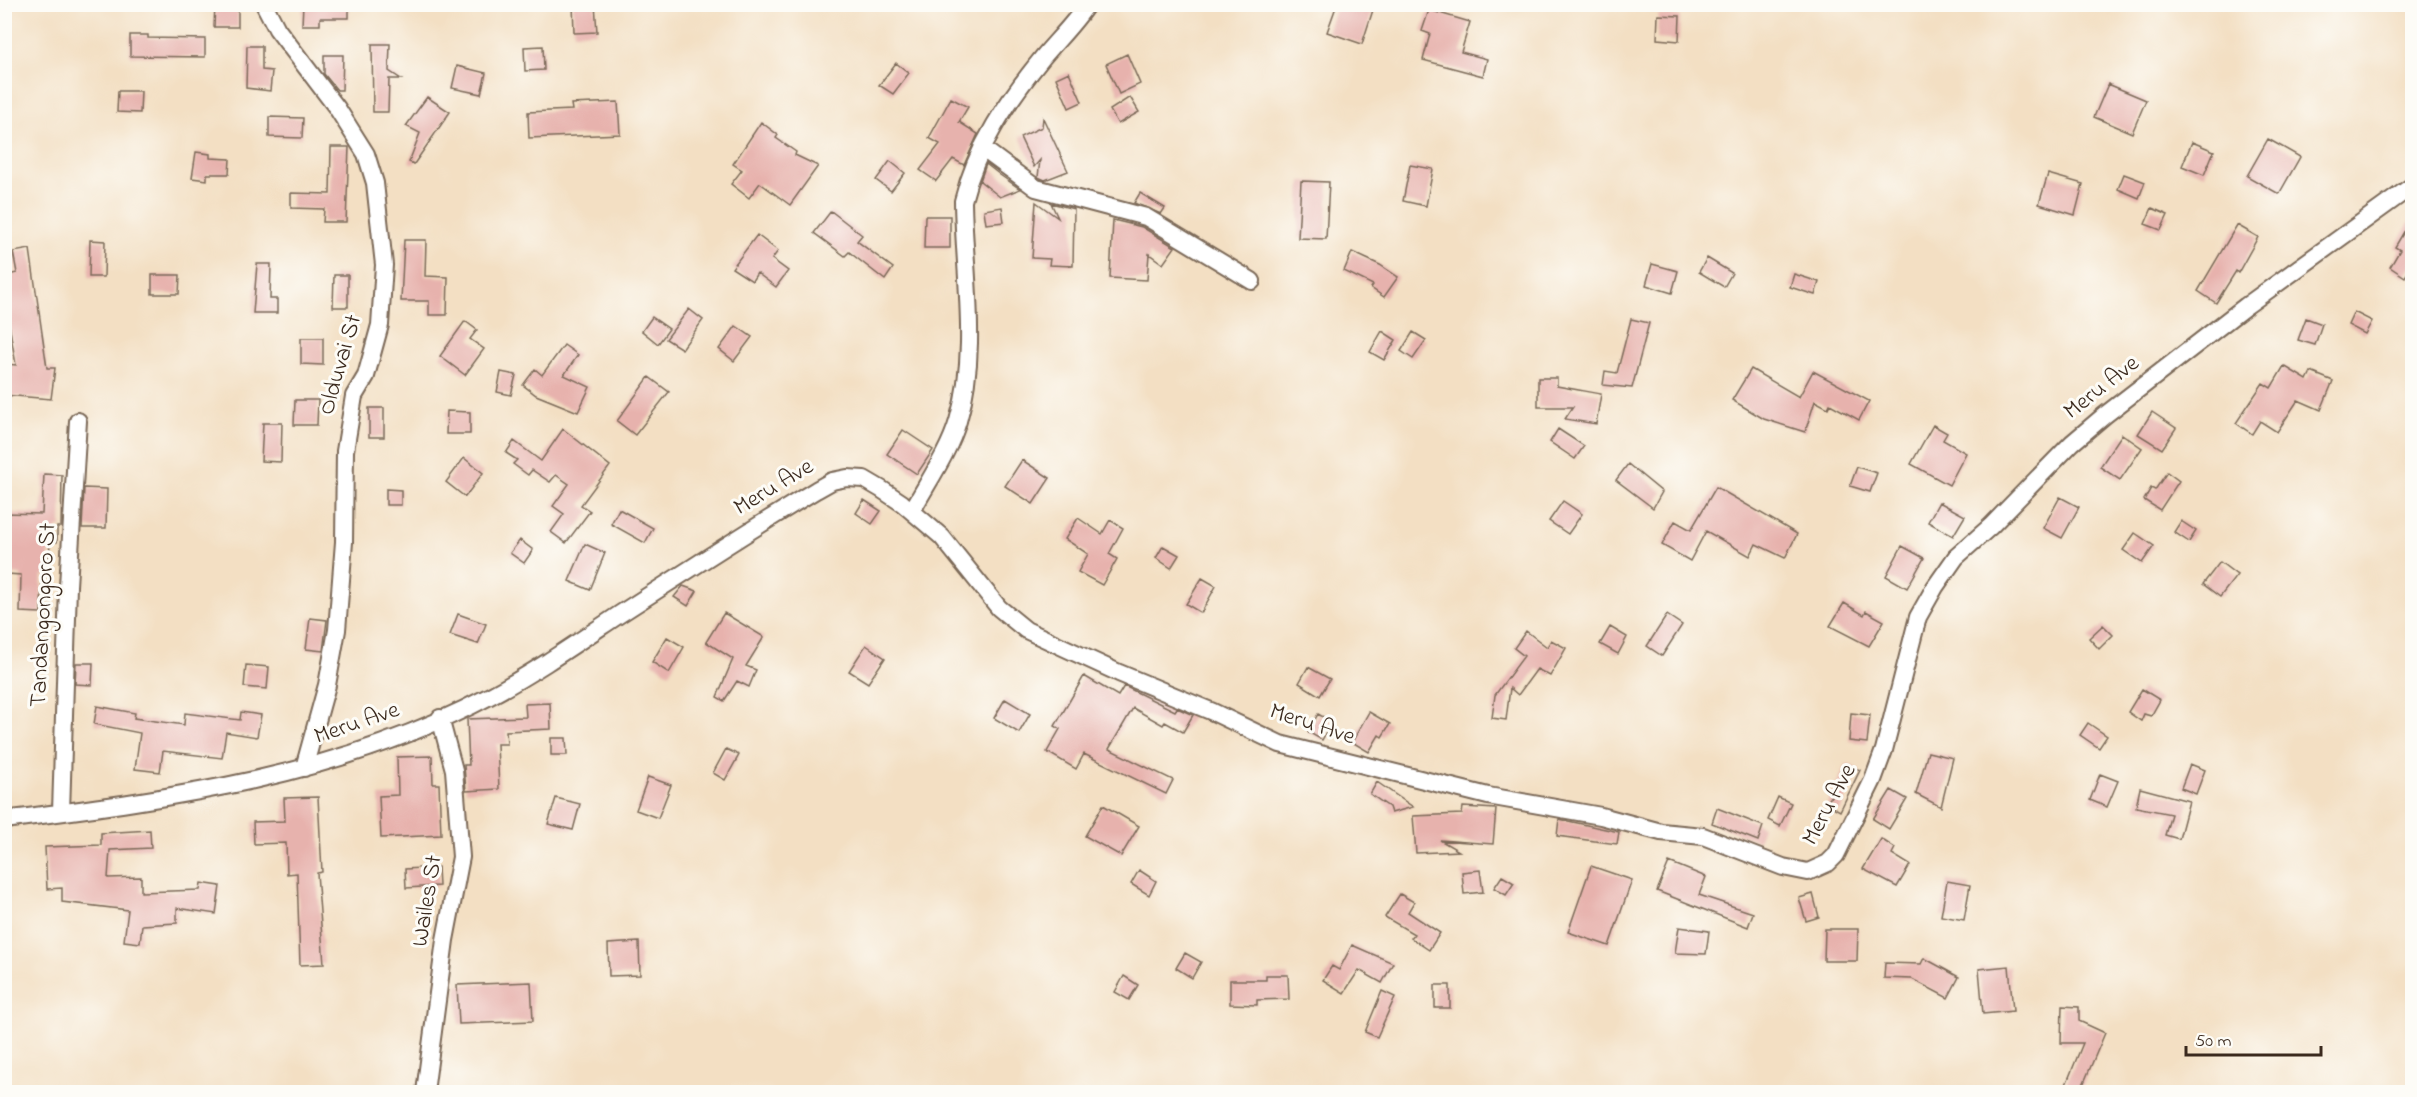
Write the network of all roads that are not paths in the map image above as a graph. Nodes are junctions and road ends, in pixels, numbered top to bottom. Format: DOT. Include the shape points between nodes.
graph roads {
  1 [pos="264,4"];
  2 [pos="1087,4"];
  3 [pos="982,148"];
  4 [pos="2412,186"];
  5 [pos="1252,281"];
  6 [pos="78,421"];
  7 [pos="912,512"];
  8 [pos="440,718"];
  9 [pos="304,768"];
  10 [pos="61,812"];
  11 [pos="4,819"];
  12 [pos="425,1092"];
  1 -- 9 [label="street, Olduvai St" via="277,29 337,108 366,154 375,183 384,265 380,325 370,367 354,396 345,451 344,542 337,630 327,685"];
  2 -- 3 [label="street" via="1002,112"];
  3 -- 5 [label="street" via="1036,188 1146,217"];
  3 -- 7 [label="street" via="968,178 963,201 970,352 963,397 950,442"];
  4 -- 7 [label="street, Meru Ave" via="2246,306 2105,415 1956,557 1918,617 1896,710 1868,790 1836,855 1808,872 1783,867 1703,836 1661,832 1601,816 1488,796 1280,744 1026,630 999,608 942,537"];
  6 -- 10 [label="street, Tandangongoro St"];
  7 -- 8 [label="street, Meru Ave" via="864,480 832,481 540,666 489,696"];
  8 -- 9 [label="street, Meru Ave" via="408,733"];
  8 -- 12 [label="street, Wailes St" via="454,770 462,857 445,940"];
  9 -- 10 [label="street, Meru Ave" via="186,795"];
  10 -- 11 [label="street, Meru Ave"];
}
